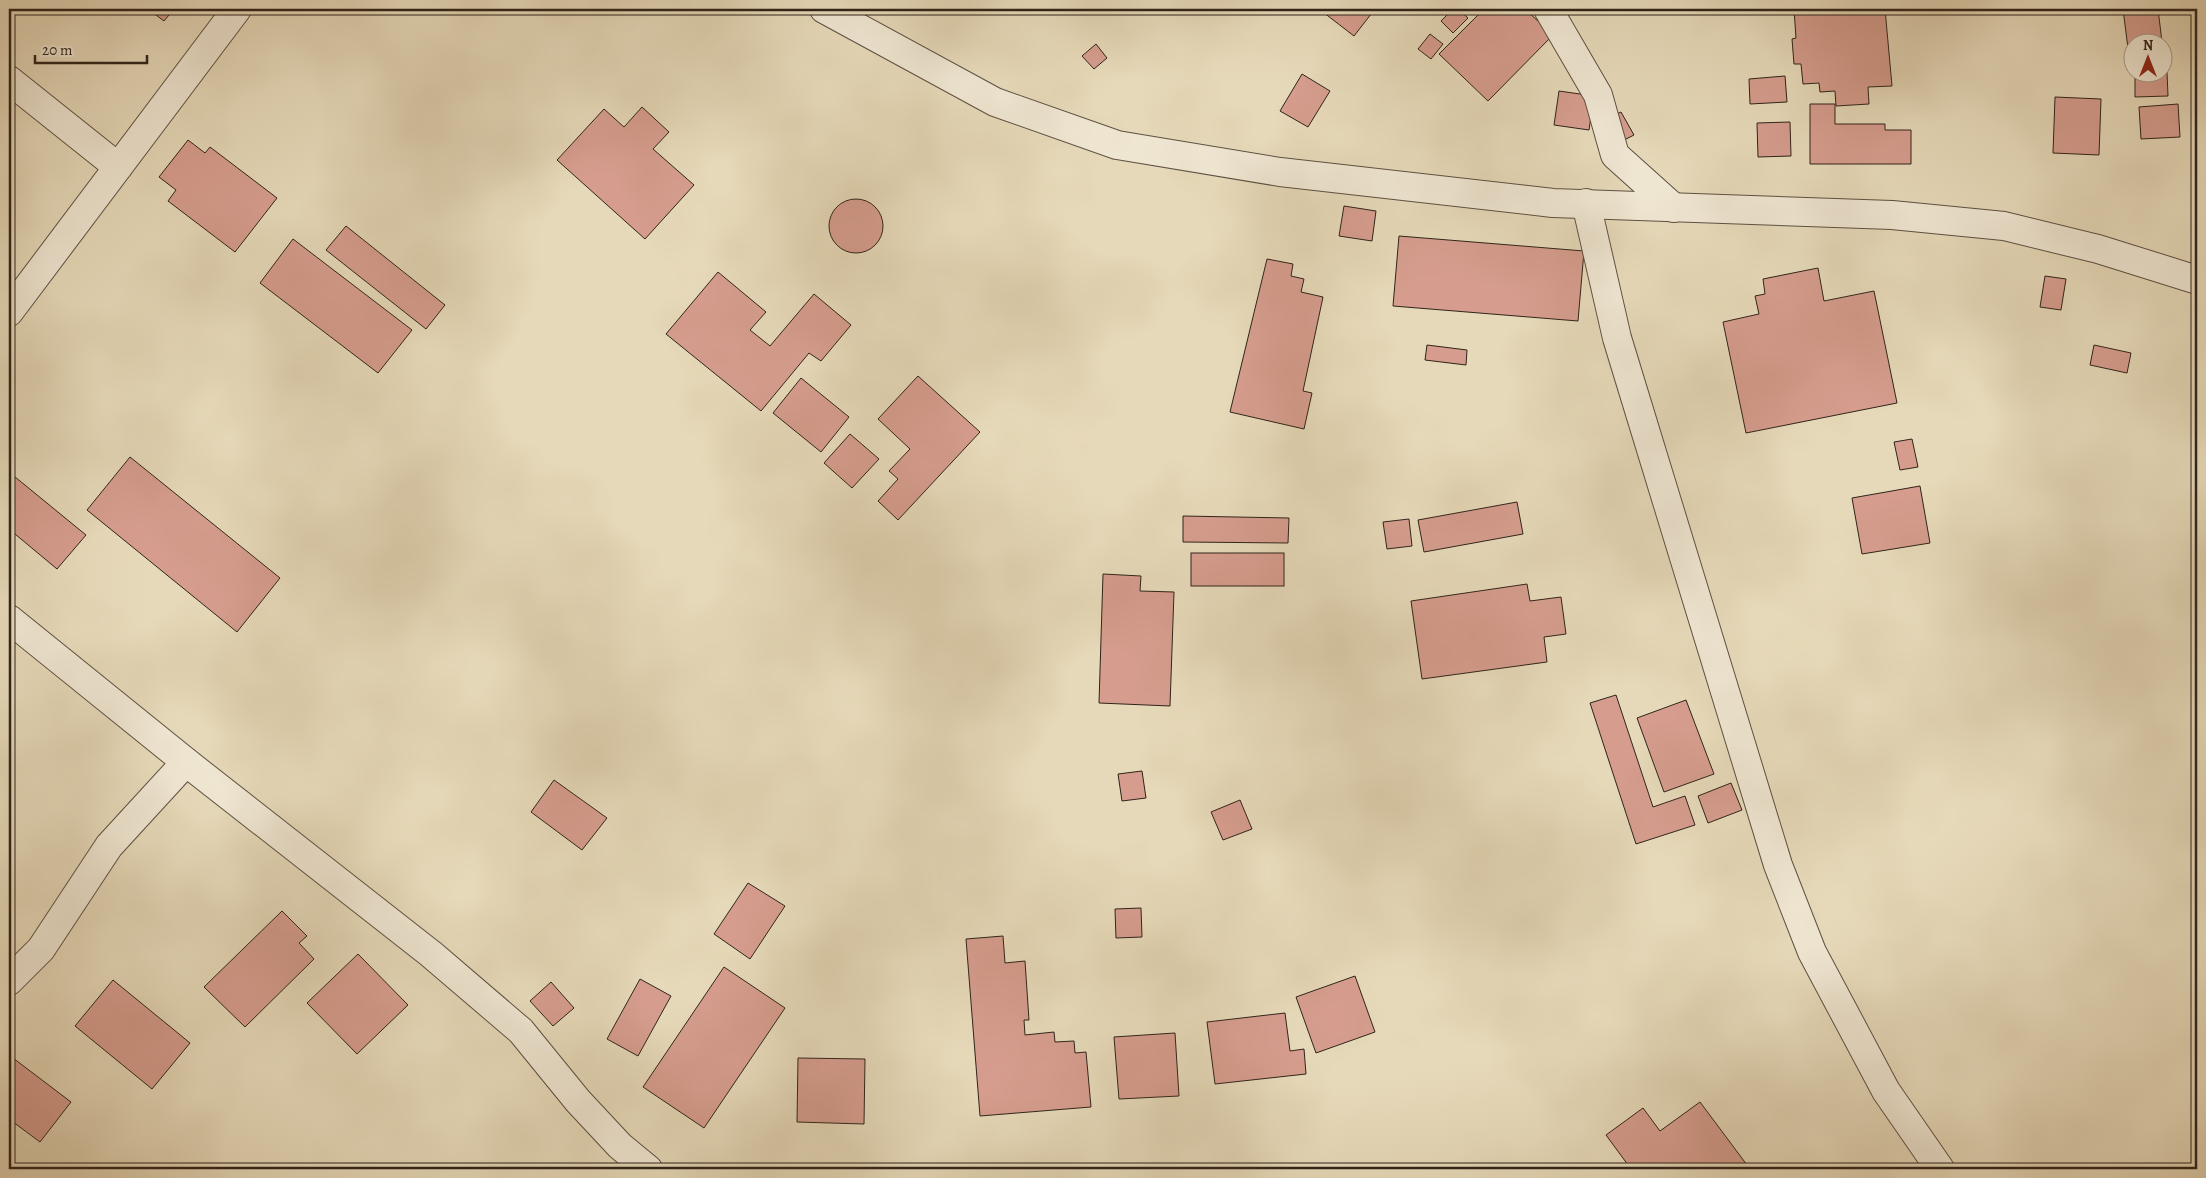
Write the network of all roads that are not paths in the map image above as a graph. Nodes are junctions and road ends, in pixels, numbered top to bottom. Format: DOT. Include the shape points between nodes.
graph roads {
  1 [pos="237,9"];
  2 [pos="824,9"];
  3 [pos="1548,9"];
  4 [pos="9,80"];
  5 [pos="118,166"];
  6 [pos="1586,203"];
  7 [pos="1674,208"];
  8 [pos="2197,280"];
  9 [pos="9,312"];
  10 [pos="9,619"];
  11 [pos="186,762"];
  12 [pos="9,981"];
  13 [pos="648,1169"];
  14 [pos="1940,1169"];
  1 -- 5 [label="street"];
  2 -- 6 [label="street" via="995,102 1117,145 1280,172 1553,203"];
  3 -- 7 [label="street" via="1598,95 1616,155"];
  4 -- 5 [label="street"];
  5 -- 9 [label="street"];
  6 -- 7 [label="street"];
  6 -- 14 [label="street" via="1617,338 1778,865 1812,952 1886,1091"];
  7 -- 8 [label="street" via="1892,215 2004,226 2098,249"];
  10 -- 11 [label="street"];
  11 -- 12 [label="street" via="109,846 41,949"];
  11 -- 13 [label="street" via="431,954 521,1031 578,1101 620,1146"];
}
